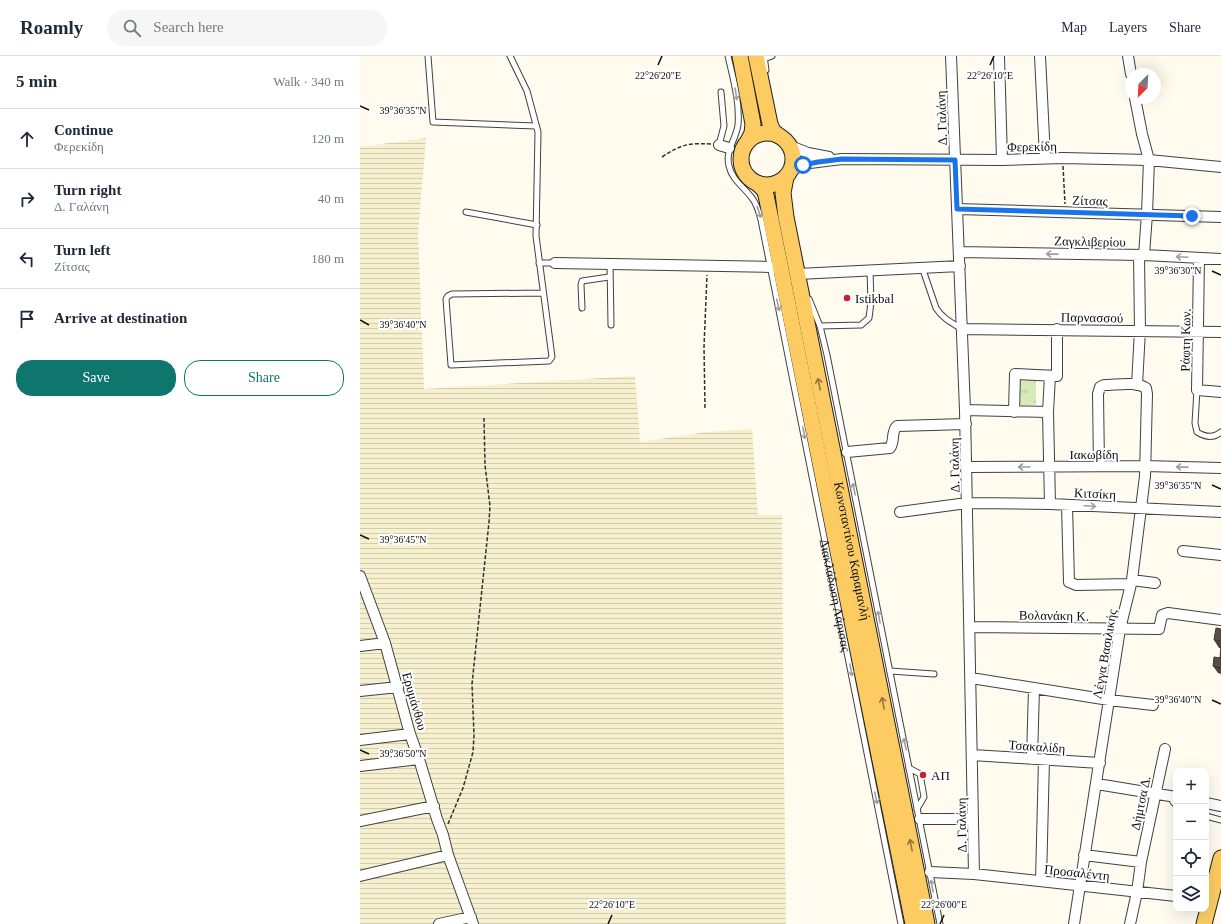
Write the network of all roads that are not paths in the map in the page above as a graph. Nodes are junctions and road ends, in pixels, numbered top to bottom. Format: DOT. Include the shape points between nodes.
graph roads {
  1 [pos="428,56"];
  2 [pos="510,56"];
  3 [pos="728,56"];
  4 [pos="740,56"];
  5 [pos="772,56"];
  6 [pos="951,56"];
  7 [pos="999,56"];
  8 [pos="1040,56"];
  9 [pos="1128,56"];
  10 [pos="762,57"];
  11 [pos="1130,68"];
  12 [pos="767,74"];
  13 [pos="721,92"];
  14 [pos="772,103"];
  15 [pos="1136,104"];
  16 [pos="770,124"];
  17 [pos="536,126"];
  18 [pos="784,140"];
  19 [pos="748,141"];
  20 [pos="719,145"];
  21 [pos="729,148"];
  22 [pos="1045,158"];
  23 [pos="842,159"];
  24 [pos="955,160"];
  25 [pos="1002,160"];
  26 [pos="1149,160"];
  27 [pos="1221,167"];
  28 [pos="787,175"];
  29 [pos="757,183"];
  30 [pos="957,209"];
  31 [pos="466,212"];
  32 [pos="1147,214"];
  33 [pos="1221,217"];
  34 [pos="537,225"];
  35 [pos="959,252"];
  36 [pos="1142,255"];
  37 [pos="1200,258"];
  38 [pos="1221,259"];
  39 [pos="539,263"];
  40 [pos="555,263"];
  41 [pos="610,263"];
  42 [pos="960,266"];
  43 [pos="771,267"];
  44 [pos="922,267"];
  45 [pos="870,271"];
  46 [pos="798,274"];
  47 [pos="609,277"];
  48 [pos="543,292"];
  49 [pos="582,308"];
  50 [pos="611,325"];
  51 [pos="820,326"];
  52 [pos="962,329"];
  53 [pos="1057,329"];
  54 [pos="1140,330"];
  55 [pos="1198,331"];
  56 [pos="1221,332"];
  57 [pos="1050,376"];
  58 [pos="1142,386"];
  59 [pos="1198,390"];
  60 [pos="1221,392"];
  61 [pos="966,410"];
  62 [pos="1014,412"];
  63 [pos="1048,412"];
  64 [pos="966,424"];
  65 [pos="1221,432"];
  66 [pos="847,452"];
  67 [pos="1099,466"];
  68 [pos="1145,466"];
  69 [pos="967,467"];
  70 [pos="1050,467"];
  71 [pos="1221,468"];
  72 [pos="967,503"];
  73 [pos="1050,504"];
  74 [pos="1067,505"];
  75 [pos="1142,509"];
  76 [pos="900,512"];
  77 [pos="1221,512"];
  78 [pos="1183,551"];
  79 [pos="1221,555"];
  80 [pos="360,576"];
  81 [pos="1132,582"];
  82 [pos="1155,583"];
  83 [pos="364,597"];
  84 [pos="1221,620"];
  85 [pos="970,626"];
  86 [pos="1120,629"];
  87 [pos="385,643"];
  88 [pos="360,646"];
  89 [pos="890,671"];
  90 [pos="934,674"];
  91 [pos="971,678"];
  92 [pos="398,687"];
  93 [pos="1034,688"];
  94 [pos="360,691"];
  95 [pos="1109,700"];
  96 [pos="1153,705"];
  97 [pos="410,734"];
  98 [pos="360,740"];
  99 [pos="1165,749"];
  100 [pos="972,755"];
  101 [pos="1032,758"];
  102 [pos="419,759"];
  103 [pos="1044,759"];
  104 [pos="1100,764"];
  105 [pos="360,766"];
  106 [pos="909,768"];
  107 [pos="1097,784"];
  108 [pos="1155,793"];
  109 [pos="1173,797"];
  110 [pos="1209,804"];
  111 [pos="434,806"];
  112 [pos="1221,806"];
  113 [pos="917,809"];
  114 [pos="1209,817"];
  115 [pos="920,819"];
  116 [pos="974,819"];
  117 [pos="1221,820"];
  118 [pos="360,821"];
  119 [pos="448,855"];
  120 [pos="1084,855"];
  121 [pos="1221,858"];
  122 [pos="1140,862"];
  123 [pos="930,872"];
  124 [pos="974,874"];
  125 [pos="360,876"];
  126 [pos="1041,881"];
  127 [pos="1218,883"];
  128 [pos="1080,886"];
  129 [pos="1137,892"];
  130 [pos="1173,896"];
  131 [pos="1209,898"];
  132 [pos="1206,912"];
  133 [pos="472,921"];
  134 [pos="439,924"];
  135 [pos="901,924"];
  136 [pos="913,924"];
  137 [pos="927,924"];
  138 [pos="940,924"];
  139 [pos="1074,924"];
  140 [pos="1130,924"];
  141 [pos="1204,924"];
  1 -- 17 [label="lane" via="433,122"];
  2 -- 17 [label="lane" via="527,91"];
  3 -- 21 [label="lane, one-way" via="738,112 738,127"];
  4 -- 19 [label="main road" via="753,124"];
  5 -- 10 [label="lane"];
  6 -- 24 [label="street, Δ. Γαλάνη"];
  7 -- 25 [label="street"];
  8 -- 22 [label="street"];
  9 -- 11 [label="street"];
  10 -- 12 [label="lane"];
  10 -- 16 [label="main road"];
  13 -- 20 [label="lane" via="724,126"];
  14 -- 16 [label="lane" via="773,115"];
  15 -- 26 [label="street, Λέγγα Βασιλικής"];
  16 -- 18 [label="main road" via="773,131"];
  17 -- 34 [label="lane"];
  18 -- 19 [label="main road" via="770,133 761,134"];
  18 -- 23 [label="street, Φερεκίδη" via="808,154"];
  18 -- 28 [label="main road" via="792,153 793,161"];
  19 -- 29 [label="main road" via="741,154 741,164 744,173"];
  20 -- 21 [label="street"];
  21 -- 43 [label="lane, Διακλάδωση Λάρισας, one-way" via="732,174 752,198 759,212"];
  22 -- 25 [label="street, Φερεκίδη"];
  22 -- 26 [label="street, Φερεκίδη"];
  23 -- 24 [label="street, Φερεκίδη"];
  23 -- 28 [label="street, Φερεκίδη" via="810,163 796,168"];
  24 -- 25 [label="street, Φερεκίδη"];
  24 -- 30 [label="street, Δ. Γαλάνη"];
  26 -- 27 [label="street, Φερεκίδη"];
  26 -- 32 [label="street, Λέγγα Βασιλικής"];
  28 -- 29 [label="main road" via="774,184"];
  28 -- 46 [label="main road, Κωνσταντίνου Καραμανλή" via="784,203"];
  29 -- 136 [label="main road, Κωνσταντίνου Καραμανλή" via="766,195"];
  30 -- 32 [label="street, Ζίτσας"];
  30 -- 35 [label="street, Δ. Γαλάνη"];
  31 -- 34 [label="lane"];
  32 -- 33 [label="street, Ζίτσας"];
  32 -- 36 [label="street, Λέγγα Βασιλικής"];
  34 -- 39 [label="lane"];
  36 -- 35 [label="street, Ζαγκλιβερίου, one-way"];
  35 -- 42 [label="street, Δ. Γαλάνη"];
  37 -- 36 [label="street, Ζαγκλιβερίου, one-way"];
  36 -- 54 [label="street, Λέγγα Βασιλικής"];
  37 -- 38 [label="street, Ζαγκλιβερίου"];
  37 -- 55 [label="street, Ράφτη Κων."];
  39 -- 40 [label="lane"];
  39 -- 48 [label="lane"];
  40 -- 41 [label="street"];
  41 -- 43 [label="street"];
  41 -- 47 [label="lane"];
  42 -- 44 [label="street"];
  42 -- 52 [label="street, Δ. Γαλάνη"];
  43 -- 135 [label="lane, Διακλάδωση Λάρισας, one-way"];
  44 -- 45 [label="street"];
  44 -- 52 [label="lane" via="936,308 944,318"];
  45 -- 46 [label="street"];
  45 -- 51 [label="lane" via="869,318 861,325"];
  46 -- 51 [label="lane"];
  137 -- 46 [label="main road, Κωνσταντίνου Καραμανλή, one-way"];
  47 -- 49 [label="lane" via="582,281"];
  47 -- 50 [label="lane"];
  48 -- 48 [label="lane" via="448,296 446,299 451,365 550,360 552,357"];
  51 -- 66 [label="lane"];
  52 -- 53 [label="street, Παρνασσού"];
  52 -- 61 [label="street, Δ. Γαλάνη"];
  53 -- 54 [label="street, Παρνασσού"];
  53 -- 57 [label="street" via="1057,376"];
  54 -- 55 [label="street, Παρνασσού"];
  54 -- 58 [label="street, Λέγγα Βασιλικής"];
  55 -- 56 [label="street, Παρνασσού"];
  55 -- 59 [label="street, Ράφτη Κων."];
  57 -- 62 [label="street" via="1015,374"];
  57 -- 63 [label="street"];
  58 -- 67 [label="street" via="1100,387"];
  58 -- 68 [label="street, Λέγγα Βασιλικής" via="1147,394"];
  59 -- 60 [label="street"];
  59 -- 65 [label="lane, Ράφτη Κων." via="1195,423 1197,432 1208,437 1217,436"];
  61 -- 62 [label="street"];
  61 -- 64 [label="street, Δ. Γαλάνη"];
  62 -- 63 [label="street"];
  63 -- 70 [label="street"];
  64 -- 66 [label="street" via="897,426 894,428 890,448"];
  64 -- 69 [label="street, Δ. Γαλάνη"];
  89 -- 66 [label="lane, one-way"];
  67 -- 68 [label="street, Ιακωβίδη"];
  67 -- 70 [label="street, Ιακωβίδη"];
  71 -- 68 [label="street, Ιακωβίδη, one-way"];
  68 -- 75 [label="street, Λέγγα Βασιλικής"];
  70 -- 69 [label="street, Ιακωβίδη, one-way"];
  69 -- 72 [label="street, Δ. Γαλάνη"];
  70 -- 73 [label="street"];
  72 -- 73 [label="street, Κιτσίκη"];
  72 -- 76 [label="street, Κιτσίκη"];
  72 -- 85 [label="street, Δ. Γαλάνη"];
  73 -- 74 [label="street, Κιτσίκη"];
  74 -- 75 [label="street, Κιτσίκη, one-way"];
  74 -- 81 [label="street" via="1069,582 1076,585"];
  75 -- 77 [label="street, Κιτσίκη"];
  75 -- 81 [label="street, Λέγγα Βασιλικής"];
  78 -- 79 [label="street"];
  80 -- 83 [label="street, Ερυμάνθου"];
  81 -- 82 [label="street"];
  81 -- 86 [label="street, Λέγγα Βασιλικής"];
  83 -- 87 [label="street, Ερυμάνθου"];
  84 -- 86 [label="street, Βολανάκη Κ." via="1164,613 1160,618 1161,629"];
  85 -- 86 [label="street, Βολανάκη Κ."];
  85 -- 91 [label="street, Δ. Γαλάνη"];
  86 -- 95 [label="street, Λέγγα Βασιλικής"];
  87 -- 88 [label="street"];
  87 -- 92 [label="street, Ερυμάνθου"];
  89 -- 90 [label="lane"];
  106 -- 89 [label="lane, one-way"];
  91 -- 93 [label="street"];
  91 -- 100 [label="street, Δ. Γαλάνη"];
  92 -- 94 [label="street"];
  92 -- 97 [label="street, Ερυμάνθου"];
  93 -- 95 [label="street"];
  93 -- 101 [label="street"];
  95 -- 96 [label="street"];
  95 -- 104 [label="street, Λέγγα Βασιλικής"];
  97 -- 98 [label="street"];
  97 -- 102 [label="street, Ερυμάνθου"];
  99 -- 108 [label="street, Δήμτσα Δ."];
  100 -- 101 [label="street, Τσακαλίδη"];
  100 -- 116 [label="street, Δ. Γαλάνη"];
  101 -- 103 [label="street, Τσακαλίδη"];
  102 -- 105 [label="street"];
  102 -- 111 [label="street, Ερυμάνθου"];
  103 -- 104 [label="street, Τσακαλίδη"];
  103 -- 126 [label="street"];
  104 -- 107 [label="street, Λέγγα Βασιλικής"];
  106 -- 113 [label="lane"];
  106 -- 113 [label="lane" via="920,774 924,797"];
  107 -- 108 [label="street"];
  107 -- 120 [label="street, Λέγγα Βασιλικής"];
  108 -- 109 [label="street"];
  108 -- 122 [label="street, Δήμτσα Δ."];
  110 -- 112 [label="street"];
  111 -- 118 [label="street"];
  111 -- 119 [label="street, Ερυμάνθου"];
  113 -- 115 [label="lane"];
  114 -- 117 [label="lane"];
  115 -- 116 [label="street"];
  115 -- 123 [label="lane"];
  116 -- 124 [label="street, Δ. Γαλάνη"];
  119 -- 125 [label="street"];
  119 -- 133 [label="street, Ερυμάνθου"];
  120 -- 122 [label="street"];
  120 -- 128 [label="street, Λέγγα Βασιλικής"];
  121 -- 127 [label="main road"];
  122 -- 129 [label="street, Δήμτσα Δ."];
  123 -- 124 [label="street, Προσαλέντη"];
  138 -- 123 [label="lane, one-way"];
  124 -- 126 [label="street, Προσαλέντη"];
  126 -- 128 [label="street, Προσαλέντη"];
  127 -- 131 [label="main road"];
  128 -- 129 [label="street, Προσαλέντη"];
  128 -- 139 [label="street, Λέγγα Βασιλικής"];
  129 -- 130 [label="street, Προσαλέντη"];
  129 -- 140 [label="street, Δήμτσα Δ."];
  132 -- 141 [label="main road"];
  133 -- 134 [label="street"];
}
